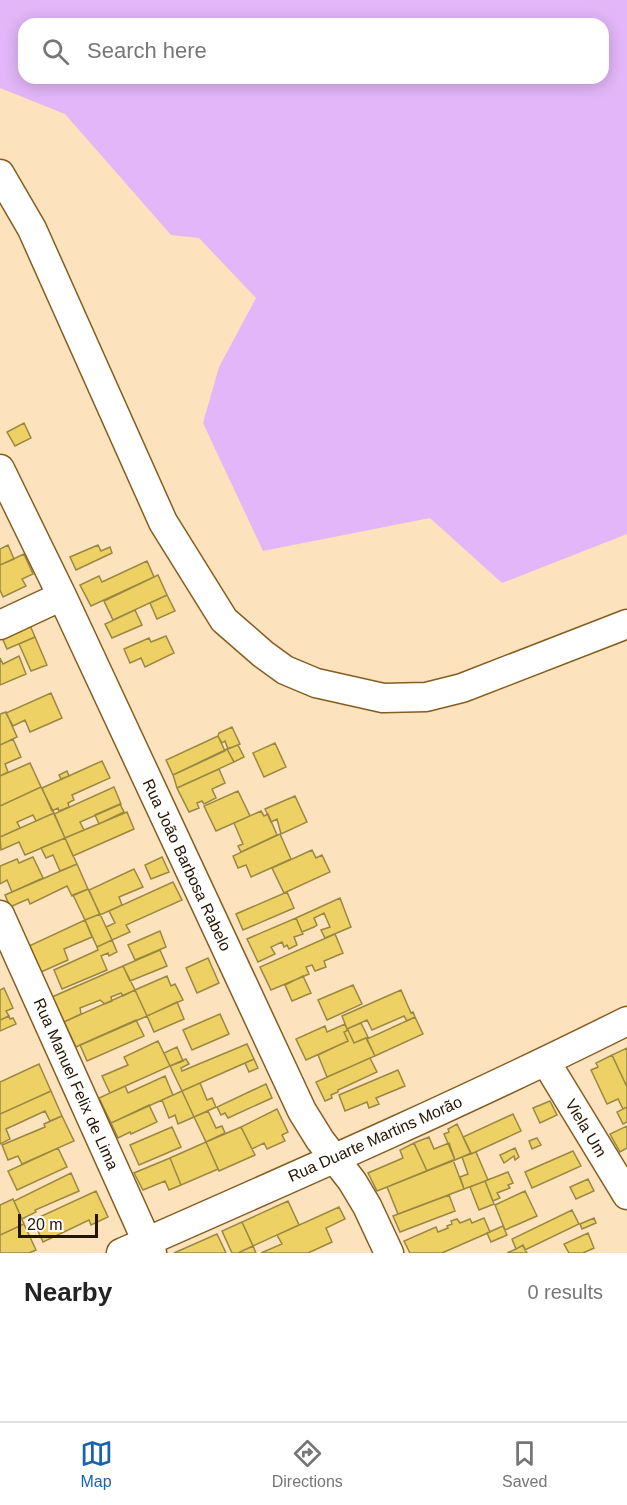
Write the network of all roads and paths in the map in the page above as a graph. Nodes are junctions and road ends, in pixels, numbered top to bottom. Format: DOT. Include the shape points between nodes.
graph roads {
  1 [pos="0,174"];
  2 [pos="0,468"];
  3 [pos="62,596"];
  4 [pos="627,624"];
  5 [pos="0,625"];
  6 [pos="0,915"];
  7 [pos="627,1021"];
  8 [pos="546,1062"];
  9 [pos="334,1159"];
  10 [pos="627,1195"];
  11 [pos="150,1247"];
  12 [pos="121,1253"];
  13 [pos="389,1253"];
  1 -- 4 [label="street" via="32,229 163,522 224,620 285,670 316,683 383,698 426,697 462,688"];
  2 -- 3 [label="street, Rua João Barbosa Rabelo"];
  3 -- 5 [label="street"];
  3 -- 9 [label="street, Rua João Barbosa Rabelo" via="302,1111"];
  6 -- 11 [label="street, Rua Manuel Felix de Lima"];
  7 -- 8 [label="street, Rua Duarte Martins Morão"];
  8 -- 9 [label="street, Rua Duarte Martins Morão"];
  8 -- 10 [label="street, Viela Um"];
  9 -- 11 [label="street, Rua Duarte Martins Morão"];
  9 -- 13 [label="street, Rua João Barbosa Rabelo" via="367,1206"];
  11 -- 12 [label="street, Rua Duarte Martins Morão"];
}
